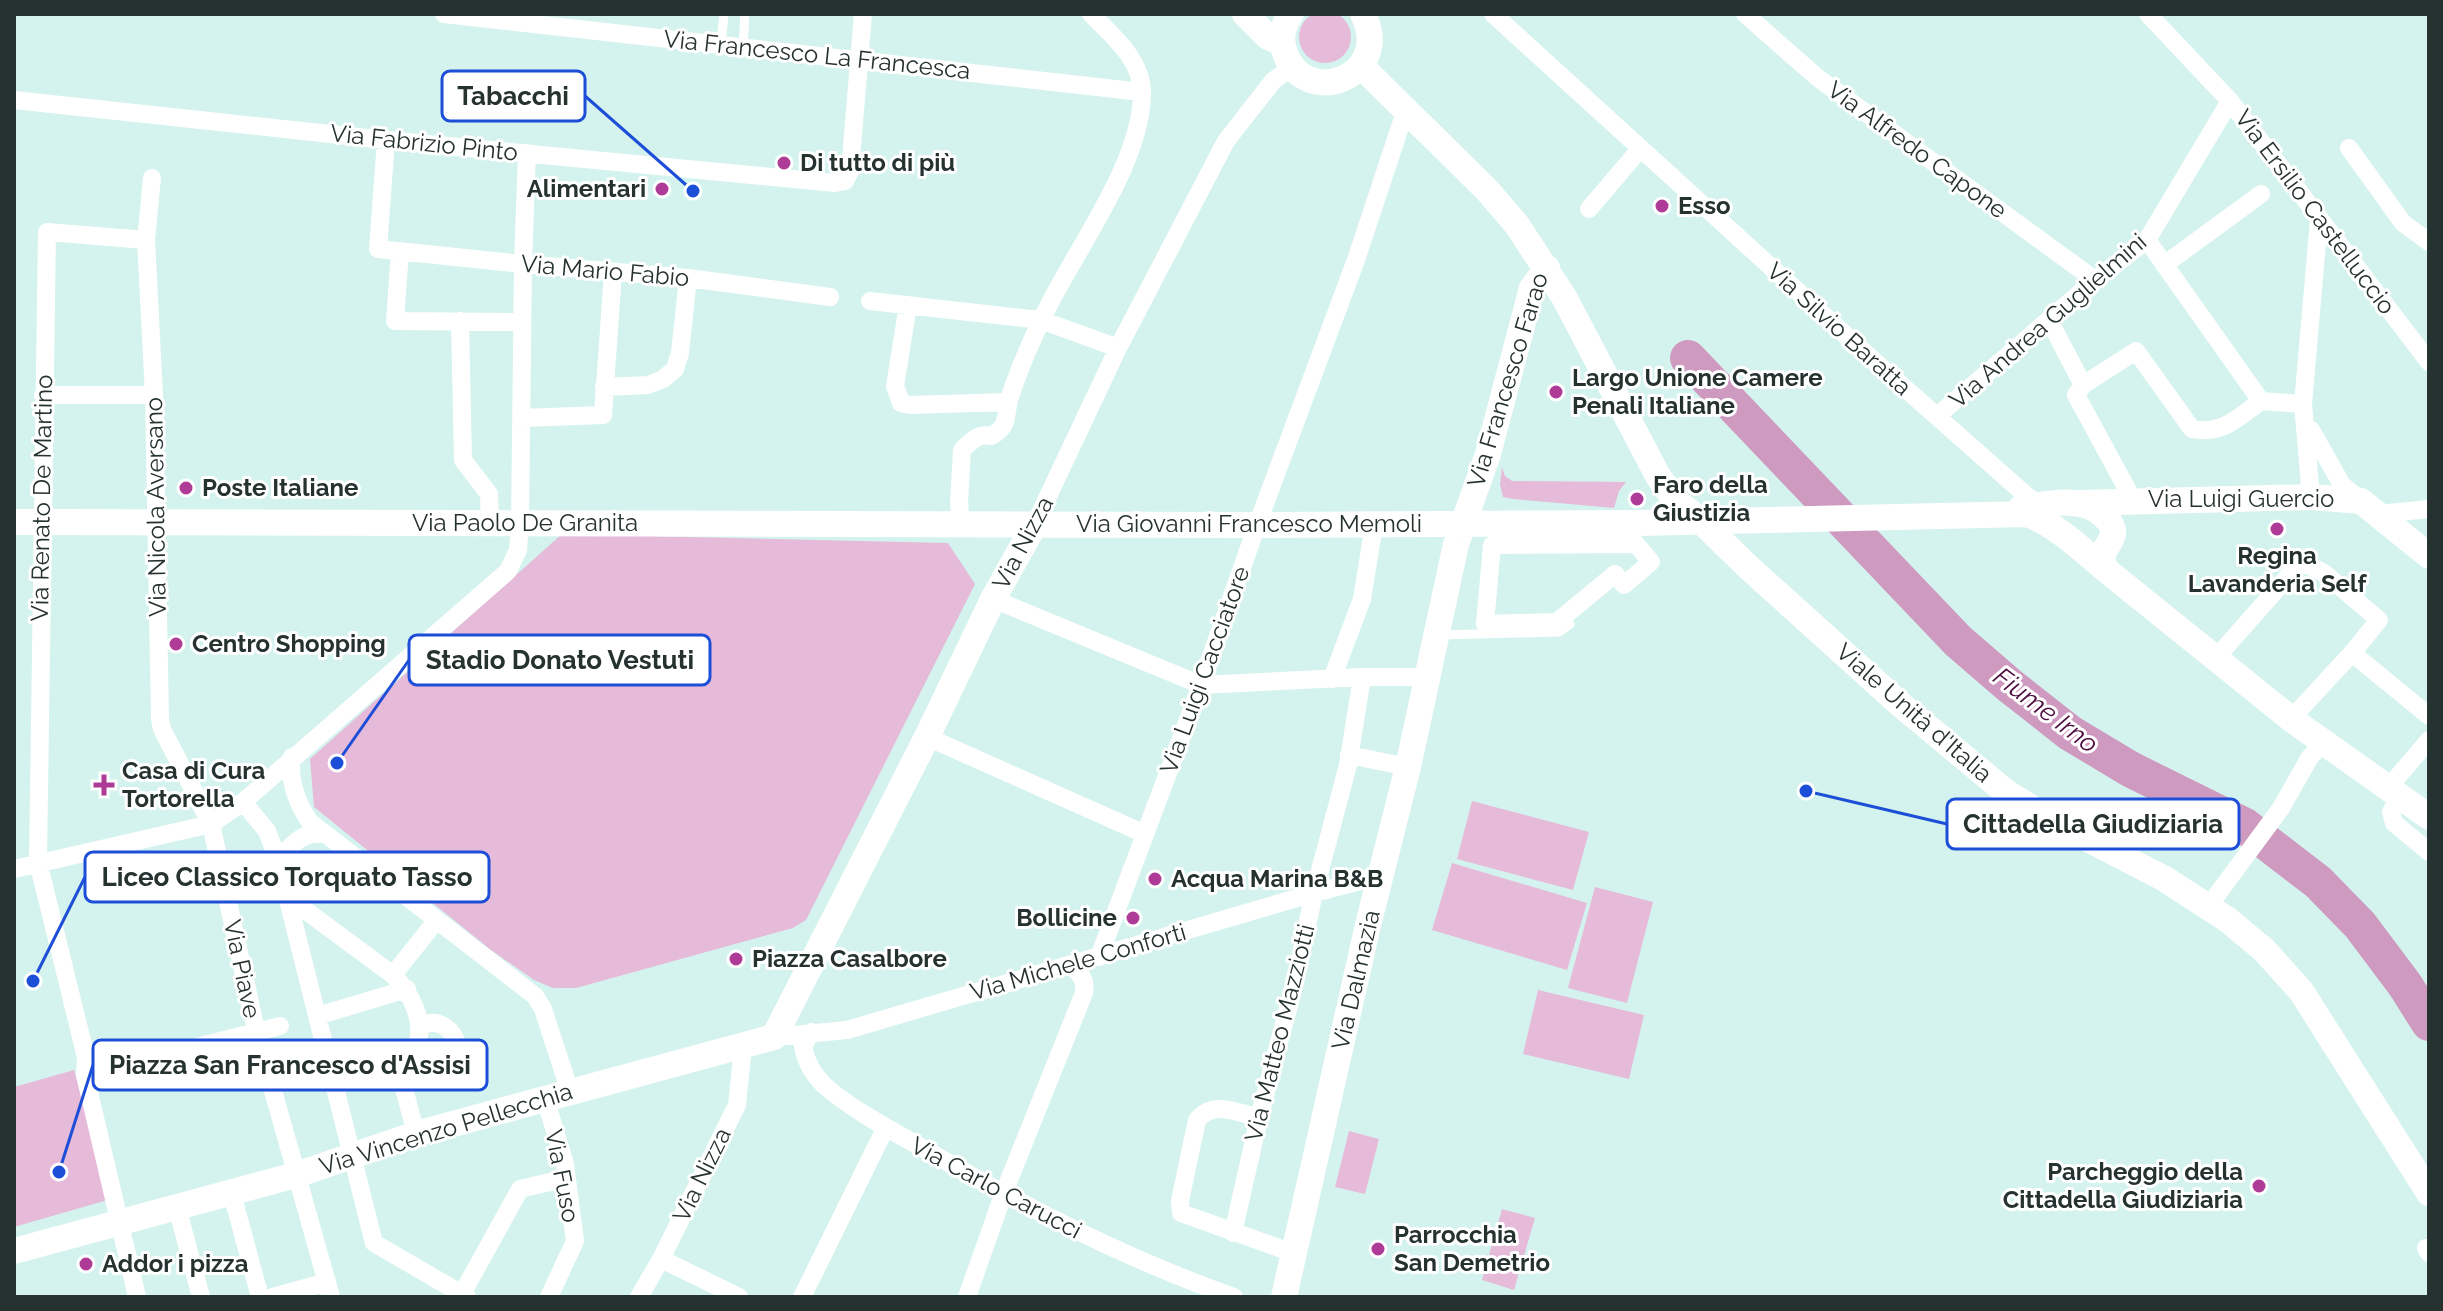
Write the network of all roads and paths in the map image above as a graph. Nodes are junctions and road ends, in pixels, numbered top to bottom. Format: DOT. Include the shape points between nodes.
graph roads {
  1 [pos="444,14"];
  2 [pos="724,14"];
  3 [pos="745,14"];
  4 [pos="863,14"];
  5 [pos="1091,14"];
  6 [pos="1245,14"];
  7 [pos="1291,14"];
  8 [pos="1363,14"];
  9 [pos="1493,14"];
  10 [pos="1745,14"];
  11 [pos="2148,14"];
  12 [pos="1282,43"];
  13 [pos="721,44"];
  14 [pos="743,46"];
  15 [pos="859,60"];
  16 [pos="1361,66"];
  17 [pos="1296,71"];
  18 [pos="1142,92"];
  19 [pos="14,100"];
  20 [pos="2230,101"];
  21 [pos="1405,112"];
  22 [pos="386,140"];
  23 [pos="2349,148"];
  24 [pos="1640,149"];
  25 [pos="527,153"];
  26 [pos="152,178"];
  27 [pos="2261,194"];
  28 [pos="1589,209"];
  29 [pos="2319,220"];
  30 [pos="146,240"];
  31 [pos="2147,240"];
  32 [pos="2429,242"];
  33 [pos="400,251"];
  34 [pos="523,264"];
  35 [pos="2164,265"];
  36 [pos="1547,268"];
  37 [pos="613,272"];
  38 [pos="688,278"];
  39 [pos="2095,280"];
  40 [pos="830,297"];
  41 [pos="870,301"];
  42 [pos="908,305"];
  43 [pos="1041,320"];
  44 [pos="2049,320"];
  45 [pos="460,321"];
  46 [pos="522,322"];
  47 [pos="1118,348"];
  48 [pos="2429,362"];
  49 [pos="2083,385"];
  50 [pos="604,387"];
  51 [pos="43,395"];
  52 [pos="154,395"];
  53 [pos="2261,401"];
  54 [pos="1008,402"];
  55 [pos="2303,404"];
  56 [pos="1937,416"];
  57 [pos="521,418"];
  58 [pos="1658,476"];
  59 [pos="2311,497"];
  60 [pos="2133,500"];
  61 [pos="2081,503"];
  62 [pos="2429,509"];
  63 [pos="2039,511"];
  64 [pos="2378,514"];
  65 [pos="1774,519"];
  66 [pos="1701,521"];
  67 [pos="14,522"];
  68 [pos="41,522"];
  69 [pos="490,522"];
  70 [pos="520,523"];
  71 [pos="1639,523"];
  72 [pos="156,524"];
  73 [pos="1035,524"];
  74 [pos="961,525"];
  75 [pos="1257,525"];
  76 [pos="1374,525"];
  77 [pos="1459,534"];
  78 [pos="1492,545"];
  79 [pos="2429,556"];
  80 [pos="1746,565"];
  81 [pos="2106,570"];
  82 [pos="993,599"];
  83 [pos="1570,624"];
  84 [pos="1436,636"];
  85 [pos="2352,653"];
  86 [pos="2215,659"];
  87 [pos="1362,677"];
  88 [pos="1427,677"];
  89 [pos="1332,679"];
  90 [pos="1201,685"];
  91 [pos="2429,716"];
  92 [pos="2291,719"];
  93 [pos="927,737"];
  94 [pos="2429,740"];
  95 [pos="2324,743"];
  96 [pos="1349,755"];
  97 [pos="292,757"];
  98 [pos="1408,767"];
  99 [pos="2396,794"];
  100 [pos="243,802"];
  101 [pos="2429,817"];
  102 [pos="211,824"];
  103 [pos="323,834"];
  104 [pos="1145,834"];
  105 [pos="2429,852"];
  106 [pos="278,860"];
  107 [pos="38,862"];
  108 [pos="14,869"];
  109 [pos="1380,876"];
  110 [pos="1314,893"];
  111 [pos="286,896"];
  112 [pos="2208,907"];
  113 [pos="436,921"];
  114 [pos="1099,957"];
  115 [pos="1070,966"];
  116 [pos="400,982"];
  117 [pos="317,1016"];
  118 [pos="280,1026"];
  119 [pos="256,1030"];
  120 [pos="811,1032"];
  121 [pos="774,1037"];
  122 [pos="743,1046"];
  123 [pos="86,1066"];
  124 [pos="557,1095"];
  125 [pos="1259,1118"];
  126 [pos="886,1127"];
  127 [pos="416,1134"];
  128 [pos="353,1154"];
  129 [pos="296,1175"];
  130 [pos="567,1178"];
  131 [pos="2429,1193"];
  132 [pos="232,1194"];
  133 [pos="1003,1195"];
  134 [pos="177,1207"];
  135 [pos="119,1224"];
  136 [pos="1233,1233"];
  137 [pos="14,1251"];
  138 [pos="1293,1253"];
  139 [pos="661,1259"];
  140 [pos="329,1289"];
  141 [pos="730,1295"];
  142 [pos="465,1296"];
  143 [pos="137,1297"];
  144 [pos="201,1297"];
  145 [pos="260,1297"];
  146 [pos="273,1297"];
  147 [pos="549,1297"];
  148 [pos="639,1297"];
  149 [pos="802,1297"];
  150 [pos="967,1297"];
  151 [pos="1234,1297"];
  152 [pos="1284,1297"];
  1 -- 13 [label="street, Via Francesco La Francesca"];
  2 -- 13 [label="lane"];
  3 -- 14 [label="lane"];
  4 -- 15 [label="street"];
  5 -- 18 [label="street" via="1123,46"];
  6 -- 12 [label="main road"];
  7 -- 12 [label="main road"];
  8 -- 16 [label="main road" via="1370,41"];
  9 -- 24 [label="street, Via Silvio Baratta"];
  10 -- 39 [label="street, Via Alfredo Capone" via="1818,78"];
  11 -- 20 [label="street, Via Ersilio Castelluccio"];
  12 -- 17 [label="main road"];
  13 -- 14 [label="street, Via Francesco La Francesca"];
  14 -- 15 [label="street, Via Francesco La Francesca"];
  15 -- 18 [label="street, Via Francesco La Francesca"];
  15 -- 25 [label="street, Via Fabrizio Pinto" via="845,181"];
  16 -- 17 [label="main road" via="1337,82 1322,83"];
  16 -- 21 [label="main road, Via Francesco Farao"];
  17 -- 47 [label="street, Via Nizza" via="1273,81 1226,141"];
  18 -- 43 [label="street" via="1119,178"];
  19 -- 22 [label="street, Via Fabrizio Pinto"];
  20 -- 29 [label="street, Via Ersilio Castelluccio"];
  20 -- 31 [label="street, Via Andrea Guglielmini"];
  21 -- 36 [label="main road, Via Francesco Farao" via="1487,190"];
  21 -- 75 [label="street, Via Luigi Cacciatore"];
  22 -- 25 [label="street, Via Fabrizio Pinto"];
  22 -- 33 [label="street, Via Mario Fabio" via="378,249"];
  23 -- 32 [label="street" via="2403,223"];
  24 -- 28 [label="street"];
  24 -- 56 [label="street, Via Silvio Baratta"];
  25 -- 34 [label="street"];
  26 -- 30 [label="street, Via Nicola Aversano"];
  27 -- 35 [label="street"];
  29 -- 48 [label="street, Via Ersilio Castelluccio"];
  29 -- 55 [label="street"];
  30 -- 51 [label="street, Via Renato De Martino" via="47,232"];
  30 -- 52 [label="street, Via Nicola Aversano"];
  31 -- 35 [label="street"];
  31 -- 39 [label="street, Via Andrea Guglielmini"];
  33 -- 34 [label="street, Via Mario Fabio"];
  33 -- 45 [label="street" via="395,321"];
  34 -- 37 [label="street, Via Mario Fabio"];
  34 -- 46 [label="street"];
  35 -- 53 [label="street"];
  36 -- 58 [label="main road"];
  36 -- 77 [label="main road, Via Francesco Farao" via="1532,288 1488,454"];
  37 -- 38 [label="street, Via Mario Fabio"];
  37 -- 50 [label="street"];
  38 -- 40 [label="street, Via Mario Fabio"];
  38 -- 50 [label="street" via="675,369 648,385"];
  39 -- 44 [label="street, Via Andrea Guglielmini"];
  41 -- 42 [label="street"];
  42 -- 43 [label="street"];
  42 -- 54 [label="street" via="895,386 901,403"];
  43 -- 47 [label="street"];
  43 -- 54 [label="street"];
  44 -- 49 [label="street"];
  44 -- 56 [label="street, Via Andrea Guglielmini"];
  45 -- 46 [label="street"];
  45 -- 69 [label="street" via="463,460 489,494"];
  46 -- 57 [label="street"];
  47 -- 73 [label="street, Via Nizza"];
  49 -- 53 [label="street" via="2136,351 2192,429 2218,430"];
  49 -- 60 [label="street" via="2076,395"];
  50 -- 57 [label="street" via="603,415"];
  51 -- 52 [label="street"];
  51 -- 68 [label="street, Via Renato De Martino"];
  52 -- 72 [label="street, Via Nicola Aversano"];
  53 -- 55 [label="street"];
  54 -- 74 [label="street" via="998,433 983,434 962,450"];
  55 -- 59 [label="street"];
  55 -- 64 [label="street" via="2334,475"];
  56 -- 63 [label="street, Via Silvio Baratta"];
  57 -- 70 [label="street"];
  58 -- 66 [label="main road, Viale Unità d'Italia" via="1675,500"];
  58 -- 71 [label="main road" via="1665,503 1652,519"];
  59 -- 60 [label="main road, Via Luigi Guercio"];
  59 -- 64 [label="main road, Via Luigi Guercio" via="2361,501"];
  60 -- 61 [label="main road, Via Luigi Guercio"];
  61 -- 63 [label="main road"];
  61 -- 81 [label="main road" via="2112,527 2101,557"];
  62 -- 64 [label="street"];
  63 -- 65 [label="main road, Via Giovanni Francesco Memoli"];
  63 -- 81 [label="main road, Via Silvio Baratta"];
  64 -- 79 [label="main road, Via Luigi Guercio"];
  65 -- 66 [label="main road, Via Giovanni Francesco Memoli"];
  65 -- 80 [label="main road" via="1736,531 1734,545"];
  66 -- 71 [label="main road, Via Giovanni Francesco Memoli"];
  66 -- 80 [label="main road, Viale Unità d'Italia"];
  67 -- 68 [label="main road, Via Paolo De Granita"];
  68 -- 72 [label="main road, Via Paolo De Granita"];
  68 -- 107 [label="street, Via Renato De Martino"];
  69 -- 70 [label="main road, Via Paolo De Granita"];
  69 -- 72 [label="main road, Via Paolo De Granita"];
  70 -- 74 [label="main road, Via Paolo De Granita"];
  70 -- 97 [label="street" via="518,550 503,577"];
  71 -- 77 [label="main road, Via Giovanni Francesco Memoli"];
  72 -- 102 [label="street, Via Nicola Aversano" via="160,719"];
  73 -- 74 [label="main road, Via Paolo De Granita"];
  73 -- 75 [label="main road, Via Giovanni Francesco Memoli"];
  73 -- 82 [label="main road, Via Nizza"];
  75 -- 76 [label="main road, Via Giovanni Francesco Memoli"];
  75 -- 90 [label="street, Via Luigi Cacciatore"];
  76 -- 77 [label="main road, Via Giovanni Francesco Memoli"];
  76 -- 89 [label="street" via="1362,599"];
  77 -- 78 [label="street"];
  77 -- 84 [label="main road, Via Dalmazia"];
  78 -- 78 [label="street" via="1485,624 1557,622 1615,574 1624,585 1651,562 1636,544"];
  80 -- 112 [label="main road, Viale Unità d'Italia" via="2007,793"];
  81 -- 86 [label="main road, Via Silvio Baratta"];
  82 -- 90 [label="street"];
  82 -- 93 [label="main road, Via Nizza"];
  83 -- 84 [label="lane" via="1559,632"];
  84 -- 88 [label="main road, Via Dalmazia"];
  85 -- 86 [label="street" via="2379,620 2305,563"];
  85 -- 91 [label="street"];
  85 -- 92 [label="street"];
  86 -- 92 [label="main road, Via Silvio Baratta"];
  87 -- 88 [label="street"];
  87 -- 89 [label="street"];
  87 -- 96 [label="street, Via Matteo Mazziotti"];
  88 -- 98 [label="main road, Via Dalmazia"];
  89 -- 90 [label="street"];
  90 -- 104 [label="street, Via Luigi Cacciatore"];
  92 -- 95 [label="main road, Via Silvio Baratta"];
  93 -- 104 [label="street"];
  93 -- 121 [label="main road, Via Nizza"];
  94 -- 99 [label="street"];
  95 -- 99 [label="main road, Via Silvio Baratta"];
  95 -- 112 [label="street"];
  96 -- 98 [label="street"];
  96 -- 110 [label="street, Via Matteo Mazziotti"];
  97 -- 100 [label="street"];
  97 -- 103 [label="street, Via Fuso" via="290,776 298,800"];
  98 -- 109 [label="main road, Via Dalmazia"];
  99 -- 101 [label="main road, Via Silvio Baratta"];
  99 -- 105 [label="street" via="2394,823"];
  100 -- 102 [label="street"];
  100 -- 106 [label="street" via="267,831"];
  102 -- 107 [label="street"];
  102 -- 119 [label="street, Via Piave"];
  103 -- 106 [label="street" via="305,836"];
  103 -- 113 [label="street, Via Fuso"];
  104 -- 114 [label="street, Via Luigi Cacciatore"];
  106 -- 111 [label="street"];
  107 -- 108 [label="street"];
  107 -- 123 [label="street, Via Renato De Martino"];
  109 -- 110 [label="street, Via Michele Conforti"];
  109 -- 138 [label="main road, Via Dalmazia"];
  110 -- 114 [label="street, Via Michele Conforti"];
  110 -- 125 [label="street, Via Matteo Mazziotti"];
  111 -- 116 [label="street"];
  111 -- 117 [label="street"];
  112 -- 131 [label="main road, Viale Unità d'Italia" via="2264,950 2301,991"];
  113 -- 116 [label="street"];
  113 -- 124 [label="street, Via Fuso" via="535,996 543,1009"];
  114 -- 115 [label="street, Via Michele Conforti"];
  115 -- 120 [label="street, Via Michele Conforti" via="847,1030"];
  115 -- 133 [label="street" via="1082,977 1084,993"];
  116 -- 117 [label="street"];
  116 -- 127 [label="street" via="413,1001 418,1040 402,1074"];
  117 -- 128 [label="street"];
  118 -- 119 [label="street"];
  119 -- 123 [label="street"];
  119 -- 129 [label="street, Via Piave"];
  120 -- 121 [label="street, Via Michele Conforti"];
  120 -- 126 [label="street, Via Carlo Carucci" via="803,1047 811,1071 824,1086"];
  121 -- 122 [label="main road, Via Vincenzo Pellecchia"];
  122 -- 124 [label="main road, Via Vincenzo Pellecchia"];
  122 -- 139 [label="street, Via Nizza" via="737,1105"];
  123 -- 135 [label="street, Via Renato De Martino"];
  124 -- 127 [label="main road, Via Vincenzo Pellecchia"];
  124 -- 130 [label="street, Via Fuso"];
  125 -- 136 [label="street, Via Matteo Mazziotti"];
  125 -- 136 [label="street" via="1215,1107 1197,1120 1181,1213"];
  126 -- 133 [label="street, Via Carlo Carucci"];
  126 -- 149 [label="street"];
  127 -- 128 [label="main road, Via Vincenzo Pellecchia"];
  128 -- 129 [label="main road, Via Vincenzo Pellecchia"];
  128 -- 142 [label="street" via="374,1243"];
  129 -- 132 [label="main road, Via Vincenzo Pellecchia"];
  129 -- 140 [label="street, Via Piave"];
  130 -- 142 [label="street" via="520,1189"];
  130 -- 147 [label="street, Via Fuso" via="575,1241"];
  132 -- 134 [label="main road, Via Vincenzo Pellecchia"];
  132 -- 145 [label="street"];
  133 -- 150 [label="street"];
  133 -- 151 [label="street, Via Carlo Carucci" via="1174,1276"];
  134 -- 135 [label="main road, Via Vincenzo Pellecchia"];
  134 -- 144 [label="street"];
  135 -- 137 [label="main road, Via Vincenzo Pellecchia"];
  135 -- 143 [label="street, Via Renato De Martino"];
  136 -- 138 [label="street"];
  138 -- 152 [label="main road, Via Dalmazia"];
  139 -- 141 [label="street"];
  139 -- 148 [label="street, Via Nizza"];
  140 -- 146 [label="street"];
}
